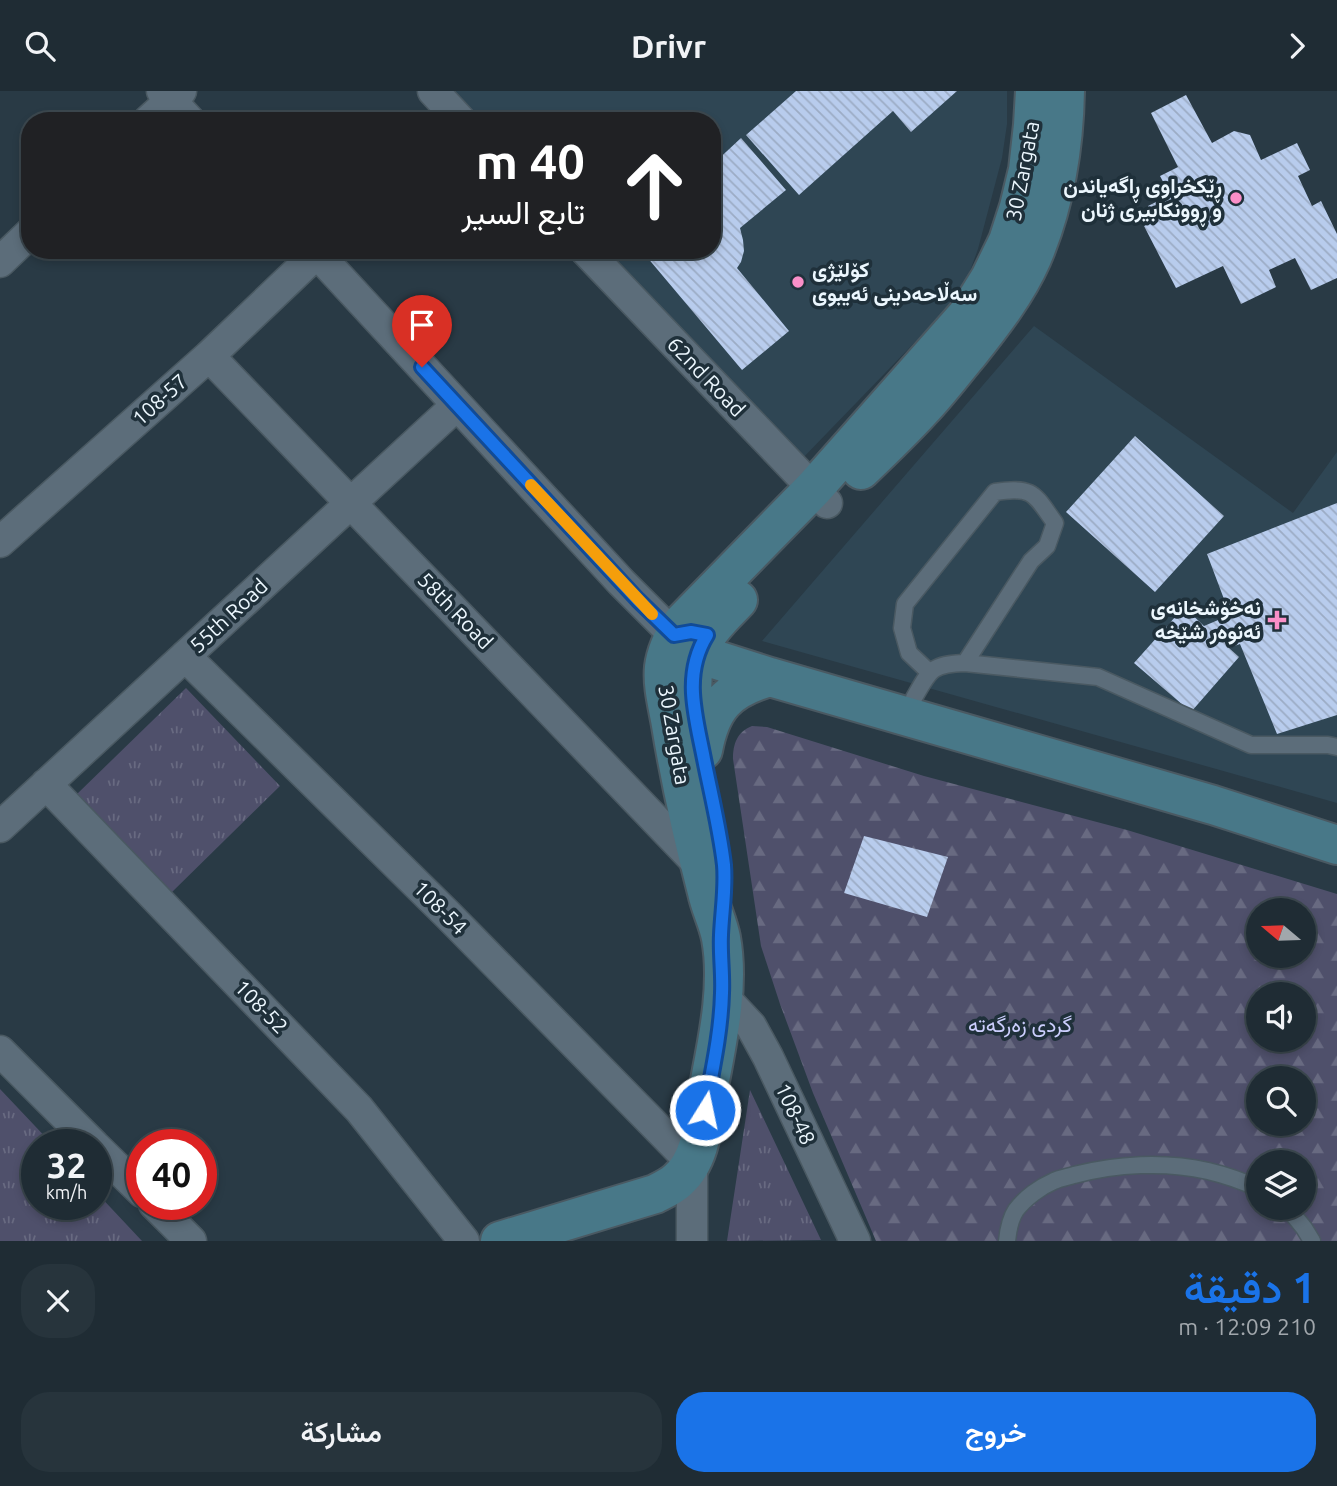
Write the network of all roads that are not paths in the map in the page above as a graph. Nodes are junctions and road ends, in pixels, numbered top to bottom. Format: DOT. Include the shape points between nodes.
graph roads {
  1 [pos="433,91"];
  2 [pos="1035,91"];
  3 [pos="1065,91"];
  4 [pos="176,101"];
  5 [pos="161,112"];
  6 [pos="453,112"];
  7 [pos="21,242"];
  8 [pos="308,259"];
  9 [pos="322,259"];
  10 [pos="594,259"];
  11 [pos="0,262"];
  12 [pos="209,356"];
  13 [pos="457,404"];
  14 [pos="820,496"];
  15 [pos="351,503"];
  16 [pos="0,542"];
  17 [pos="693,641"];
  18 [pos="185,656"];
  19 [pos="965,663"];
  20 [pos="770,677"];
  21 [pos="921,685"];
  22 [pos="1337,747"];
  23 [pos="703,750"];
  24 [pos="46,784"];
  25 [pos="1337,823"];
  26 [pos="0,827"];
  27 [pos="1337,845"];
  28 [pos="700,866"];
  29 [pos="721,937"];
  30 [pos="722,995"];
  31 [pos="0,1051"];
  32 [pos="78,1129"];
  33 [pos="112,1163"];
  34 [pos="692,1163"];
  35 [pos="126,1176"];
  36 [pos="1246,1183"];
  37 [pos="170,1220"];
  38 [pos="1297,1220"];
  39 [pos="191,1241"];
  40 [pos="464,1241"];
  41 [pos="500,1241"];
  42 [pos="692,1241"];
  43 [pos="855,1241"];
  44 [pos="1007,1241"];
  45 [pos="1312,1241"];
  1 -- 6 [label="street"];
  2 -- 14 [label="street, 30 Zargata" via="1028,170 1008,241 990,278 967,315"];
  3 -- 14 [label="street" via="1051,201 1016,288 923,409"];
  4 -- 5 [label="street"];
  7 -- 11 [label="street"];
  8 -- 12 [label="street, 108-57"];
  9 -- 13 [label="street"];
  10 -- 14 [label="street, 62nd Road"];
  12 -- 15 [label="street, 58th Road"];
  12 -- 16 [label="street, 108-57"];
  13 -- 15 [label="street, 55th Road"];
  13 -- 17 [label="street" via="638,600"];
  14 -- 17 [label="street"];
  15 -- 18 [label="street, 55th Road"];
  15 -- 28 [label="street, 58th Road"];
  17 -- 20 [label="street"];
  17 -- 21 [label="street"];
  17 -- 23 [label="street" via="694,715"];
  17 -- 28 [label="street, 30 Zargata" via="666,656 664,680"];
  18 -- 24 [label="street, 55th Road"];
  18 -- 34 [label="street, 108-54"];
  19 -- 21 [label="lane" via="946,664"];
  19 -- 21 [label="lane" via="1031,561 1047,546 1055,523 1035,495 1016,489 995,492 905,604 902,628"];
  19 -- 22 [label="lane" via="1098,677 1251,745"];
  20 -- 23 [label="street" via="740,688 716,710"];
  20 -- 27 [label="street"];
  21 -- 25 [label="street" via="1049,739"];
  23 -- 29 [label="street" via="724,867"];
  24 -- 26 [label="street, 55th Road"];
  24 -- 40 [label="street, 108-52" via="359,1109"];
  28 -- 29 [label="street, 30 Zargata"];
  29 -- 30 [label="street, 30 Zargata"];
  30 -- 34 [label="street, 30 Zargata" via="701,1136"];
  30 -- 43 [label="street, 108-48" via="751,1026 768,1057"];
  31 -- 32 [label="street"];
  33 -- 35 [label="street"];
  34 -- 41 [label="street, 30 Zargata" via="678,1180 655,1194"];
  34 -- 42 [label="street"];
  36 -- 44 [label="lane" via="1206,1170 1172,1166 1096,1169 1054,1180 1028,1196 1014,1213"];
  37 -- 39 [label="street"];
  38 -- 45 [label="lane"];
}
